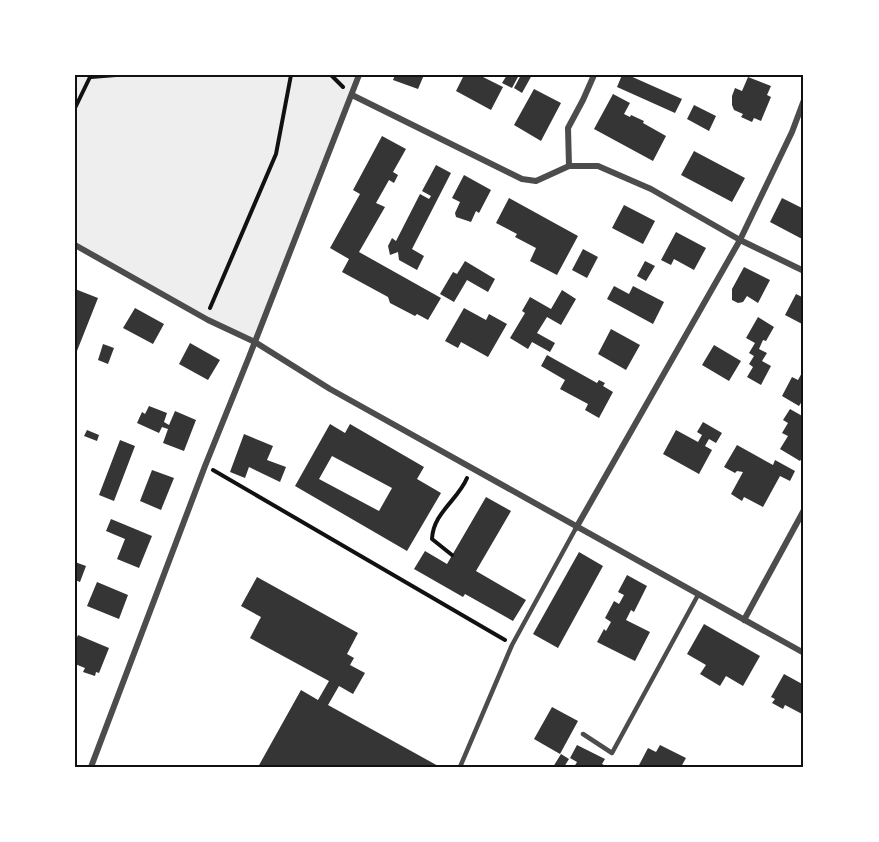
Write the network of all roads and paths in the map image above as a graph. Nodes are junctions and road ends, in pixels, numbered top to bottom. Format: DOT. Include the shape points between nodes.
graph roads {
  1 [pos="116,75"];
  2 [pos="291,75"];
  3 [pos="359,75"];
  4 [pos="594,75"];
  5 [pos="91,76"];
  6 [pos="352,94"];
  7 [pos="804,100"];
  8 [pos="75,108"];
  9 [pos="569,166"];
  10 [pos="740,240"];
  11 [pos="75,245"];
  12 [pos="804,271"];
  13 [pos="208,320"];
  14 [pos="255,342"];
  15 [pos="205,466"];
  16 [pos="468,478"];
  17 [pos="804,510"];
  18 [pos="576,528"];
  19 [pos="452,555"];
  20 [pos="698,595"];
  21 [pos="744,620"];
  22 [pos="512,645"];
  23 [pos="804,653"];
  24 [pos="583,734"];
  25 [pos="91,767"];
  26 [pos="460,767"];
  1 -- 5 [label="path"];
  2 -- 13 [label="path" via="276,154"];
  3 -- 6 [label="street"];
  4 -- 9 [label="street" via="568,128"];
  5 -- 8 [label="path"];
  6 -- 9 [label="street" via="522,179 536,181"];
  6 -- 14 [label="street"];
  7 -- 10 [label="street"];
  9 -- 10 [label="street" via="598,166 619,175"];
  10 -- 12 [label="street"];
  10 -- 18 [label="street"];
  11 -- 13 [label="street"];
  13 -- 14 [label="street"];
  14 -- 15 [label="street"];
  14 -- 18 [label="street"];
  15 -- 22 [label="path"];
  15 -- 25 [label="street"];
  16 -- 19 [label="path" via="432,532 432,539"];
  17 -- 21 [label="street"];
  18 -- 20 [label="street"];
  18 -- 22 [label="lane"];
  20 -- 21 [label="street"];
  20 -- 24 [label="lane" via="612,753"];
  21 -- 23 [label="street"];
  22 -- 26 [label="lane"];
}
